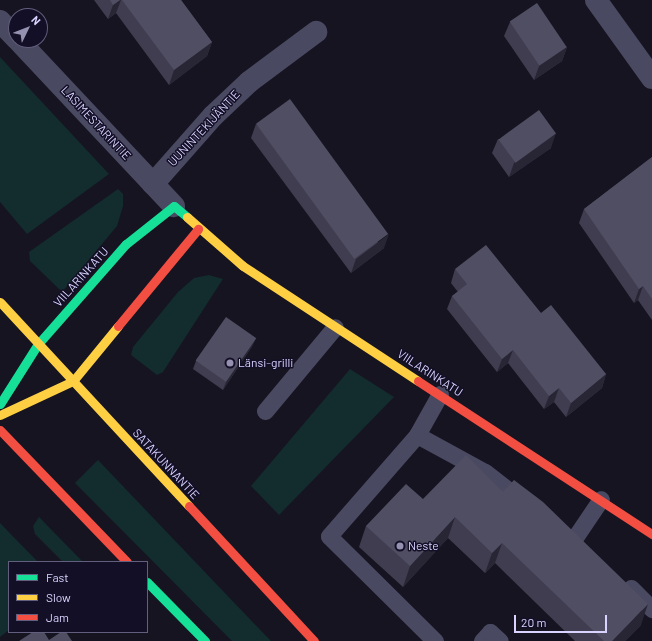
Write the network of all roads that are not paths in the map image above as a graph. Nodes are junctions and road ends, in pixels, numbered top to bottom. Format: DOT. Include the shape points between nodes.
graph roads {
  1 [pos="596,0"];
  2 [pos="0,21"];
  3 [pos="8,29"];
  4 [pos="316,32"];
  5 [pos="25,48"];
  6 [pos="652,78"];
  7 [pos="153,184"];
  8 [pos="174,206"];
  9 [pos="198,229"];
  10 [pos="0,302"];
  11 [pos="335,327"];
  12 [pos="38,344"];
  13 [pos="73,381"];
  14 [pos="440,394"];
  15 [pos="0,404"];
  16 [pos="265,411"];
  17 [pos="0,415"];
  18 [pos="0,430"];
  19 [pos="417,435"];
  20 [pos="601,500"];
  21 [pos="542,515"];
  22 [pos="652,534"];
  23 [pos="573,539"];
  24 [pos="126,561"];
  25 [pos="620,579"];
  26 [pos="148,583"];
  27 [pos="652,609"];
  28 [pos="205,641"];
  29 [pos="314,641"];
  30 [pos="436,641"];
  31 [pos="482,641"];
  32 [pos="500,641"];
  1 -- 6 [label="street"];
  2 -- 3 [label="street, LASIMESTARINTIE"];
  4 -- 7 [label="street, UUNINTEKIJÄNTIE" via="248,82 213,116"];
  5 -- 7 [label="street, LASIMESTARINTIE"];
  7 -- 8 [label="street, LASIMESTARINTIE"];
  8 -- 9 [label="street, VIILARINKATU"];
  8 -- 12 [label="street, VIILARINKATU" via="126,244"];
  9 -- 11 [label="street, VIILARINKATU" via="244,266"];
  9 -- 13 [label="street"];
  10 -- 12 [label="street, SATAKUNNANTIE"];
  11 -- 14 [label="street, VIILARINKATU"];
  11 -- 16 [label="lane"];
  12 -- 13 [label="street, SATAKUNNANTIE"];
  12 -- 15 [label="street, VIILARINKATU"];
  13 -- 17 [label="street"];
  13 -- 29 [label="street, SATAKUNNANTIE"];
  14 -- 19 [label="lane"];
  14 -- 20 [label="street, VIILARINKATU"];
  18 -- 24 [label="street"];
  19 -- 21 [label="lane" via="485,472"];
  19 -- 30 [label="lane" via="329,536"];
  20 -- 22 [label="street, VIILARINKATU"];
  20 -- 23 [label="lane"];
  25 -- 27 [label="lane"];
  26 -- 28 [label="street"];
  31 -- 32 [label="lane" via="490,632"];
}
